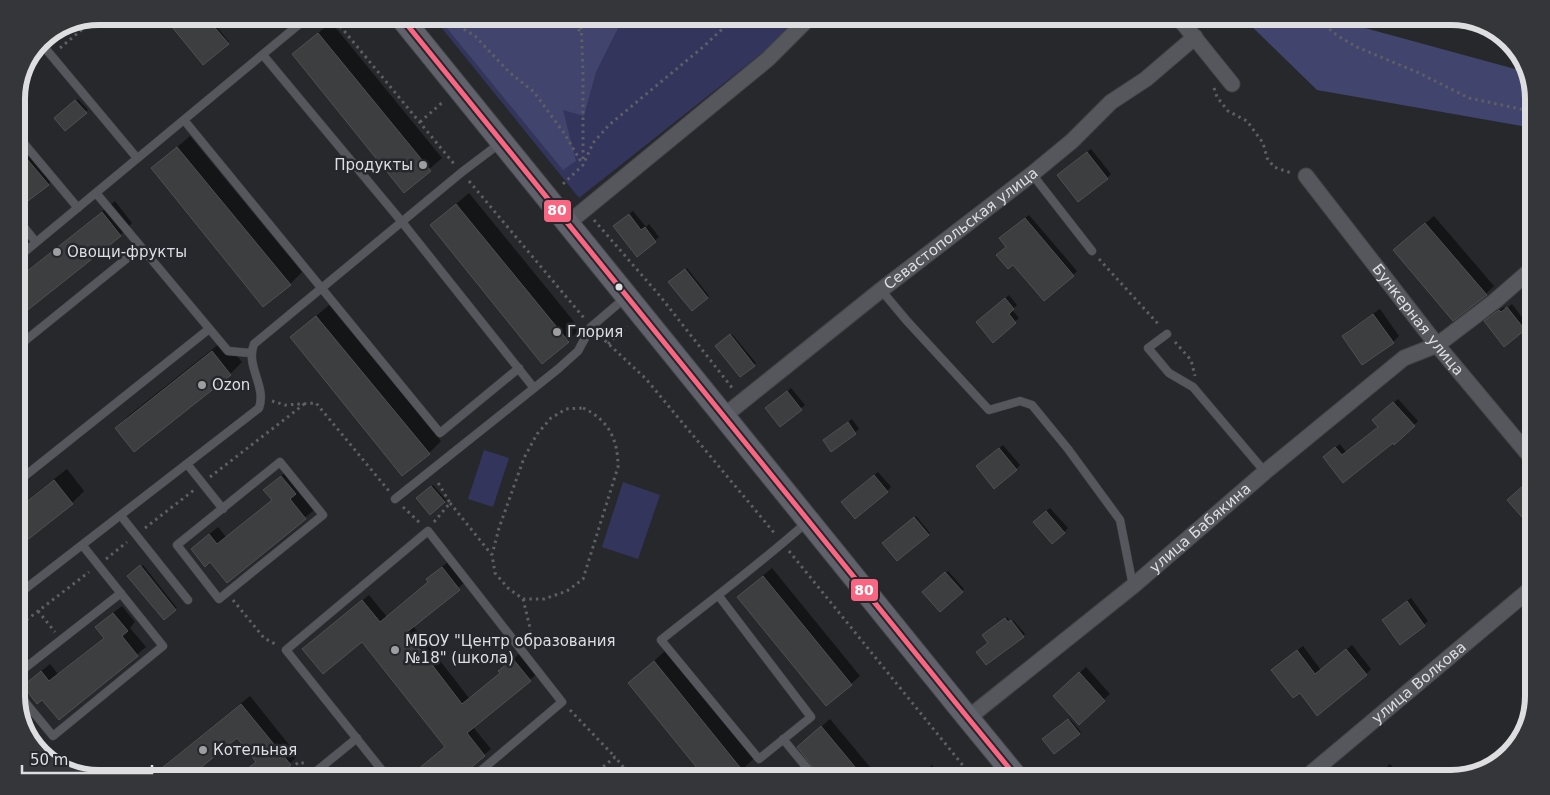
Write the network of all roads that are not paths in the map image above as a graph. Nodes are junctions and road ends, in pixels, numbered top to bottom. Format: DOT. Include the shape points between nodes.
graph roads {
  1 [pos="298,25"];
  2 [pos="407,25"];
  3 [pos="802,25"];
  4 [pos="1184,25"];
  5 [pos="1195,37"];
  6 [pos="45,48"];
  7 [pos="263,55"];
  8 [pos="1232,84"];
  9 [pos="184,120"];
  10 [pos="501,142"];
  11 [pos="25,145"];
  12 [pos="137,158"];
  13 [pos="1032,174"];
  14 [pos="1306,176"];
  15 [pos="96,193"];
  16 [pos="78,208"];
  17 [pos="402,222"];
  18 [pos="567,224"];
  19 [pos="25,228"];
  20 [pos="36,242"];
  21 [pos="141,247"];
  22 [pos="25,251"];
  23 [pos="1092,251"];
  24 [pos="1525,276"];
  25 [pos="321,289"];
  26 [pos="881,290"];
  27 [pos="627,296"];
  28 [pos="209,329"];
  29 [pos="1167,334"];
  30 [pos="25,341"];
  31 [pos="1437,346"];
  32 [pos="250,353"];
  33 [pos="519,368"];
  34 [pos="534,388"];
  35 [pos="724,416"];
  36 [pos="1525,450"];
  37 [pos="187,464"];
  38 [pos="1265,472"];
  39 [pos="25,476"];
  40 [pos="395,499"];
  41 [pos="223,509"];
  42 [pos="121,516"];
  43 [pos="808,521"];
  44 [pos="83,546"];
  45 [pos="1134,586"];
  46 [pos="25,589"];
  47 [pos="121,593"];
  48 [pos="1525,594"];
  49 [pos="718,595"];
  50 [pos="188,600"];
  51 [pos="25,668"];
  52 [pos="25,701"];
  53 [pos="968,718"];
  54 [pos="357,738"];
  55 [pos="783,739"];
  56 [pos="318,770"];
  57 [pos="382,770"];
  58 [pos="482,770"];
  59 [pos="809,770"];
  60 [pos="1011,770"];
  61 [pos="1315,770"];
  1 -- 7 [label="lane"];
  2 -- 10 [label="main road"];
  3 -- 18 [label="street" via="768,59"];
  4 -- 5 [label="street"];
  5 -- 8 [label="street"];
  5 -- 13 [label="street, Севастопольская улица" via="1111,102 1072,141"];
  6 -- 12 [label="lane"];
  7 -- 9 [label="lane"];
  7 -- 17 [label="lane"];
  9 -- 12 [label="lane"];
  9 -- 25 [label="lane"];
  10 -- 17 [label="lane"];
  10 -- 18 [label="main road"];
  11 -- 16 [label="lane"];
  12 -- 15 [label="lane"];
  13 -- 23 [label="lane"];
  13 -- 26 [label="street, Севастопольская улица"];
  14 -- 31 [label="street, Бункерная улица"];
  15 -- 16 [label="lane"];
  15 -- 21 [label="lane"];
  16 -- 20 [label="lane"];
  17 -- 25 [label="lane"];
  17 -- 33 [label="lane"];
  18 -- 27 [label="main road"];
  19 -- 20 [label="lane"];
  20 -- 22 [label="lane"];
  21 -- 28 [label="lane"];
  21 -- 30 [label="lane"];
  24 -- 31 [label="street, улица Бабякина"];
  25 -- 32 [label="lane" via="254,344"];
  25 -- 33 [label="lane" via="440,433"];
  26 -- 35 [label="street, Севастопольская улица"];
  26 -- 45 [label="lane" via="989,410 1020,401 1032,405 1120,520"];
  27 -- 34 [label="lane" via="591,327 578,351"];
  27 -- 35 [label="main road"];
  28 -- 32 [label="lane" via="228,351"];
  28 -- 39 [label="lane"];
  29 -- 38 [label="lane" via="1148,348 1169,373 1193,387"];
  31 -- 36 [label="street, Бункерная улица"];
  31 -- 38 [label="street, улица Бабякина" via="1404,358"];
  32 -- 37 [label="lane" via="262,398 259,408"];
  33 -- 34 [label="lane"];
  34 -- 40 [label="lane"];
  35 -- 43 [label="main road"];
  37 -- 41 [label="lane"];
  37 -- 42 [label="lane"];
  38 -- 45 [label="street, улица Бабякина"];
  41 -- 41 [label="lane" via="280,462 322,515 219,598 177,545"];
  42 -- 44 [label="lane"];
  42 -- 50 [label="lane"];
  43 -- 49 [label="lane"];
  43 -- 53 [label="main road"];
  44 -- 46 [label="lane"];
  44 -- 47 [label="lane"];
  45 -- 53 [label="street, улица Бабякина"];
  47 -- 51 [label="lane"];
  47 -- 52 [label="lane" via="163,646 53,736"];
  48 -- 61 [label="street, улица Волкова"];
  49 -- 55 [label="lane" via="811,716"];
  49 -- 55 [label="lane" via="661,640 759,759"];
  53 -- 60 [label="main road"];
  54 -- 56 [label="lane"];
  54 -- 57 [label="lane"];
  54 -- 58 [label="lane" via="286,650 428,531 562,702"];
  55 -- 59 [label="lane"];
}
